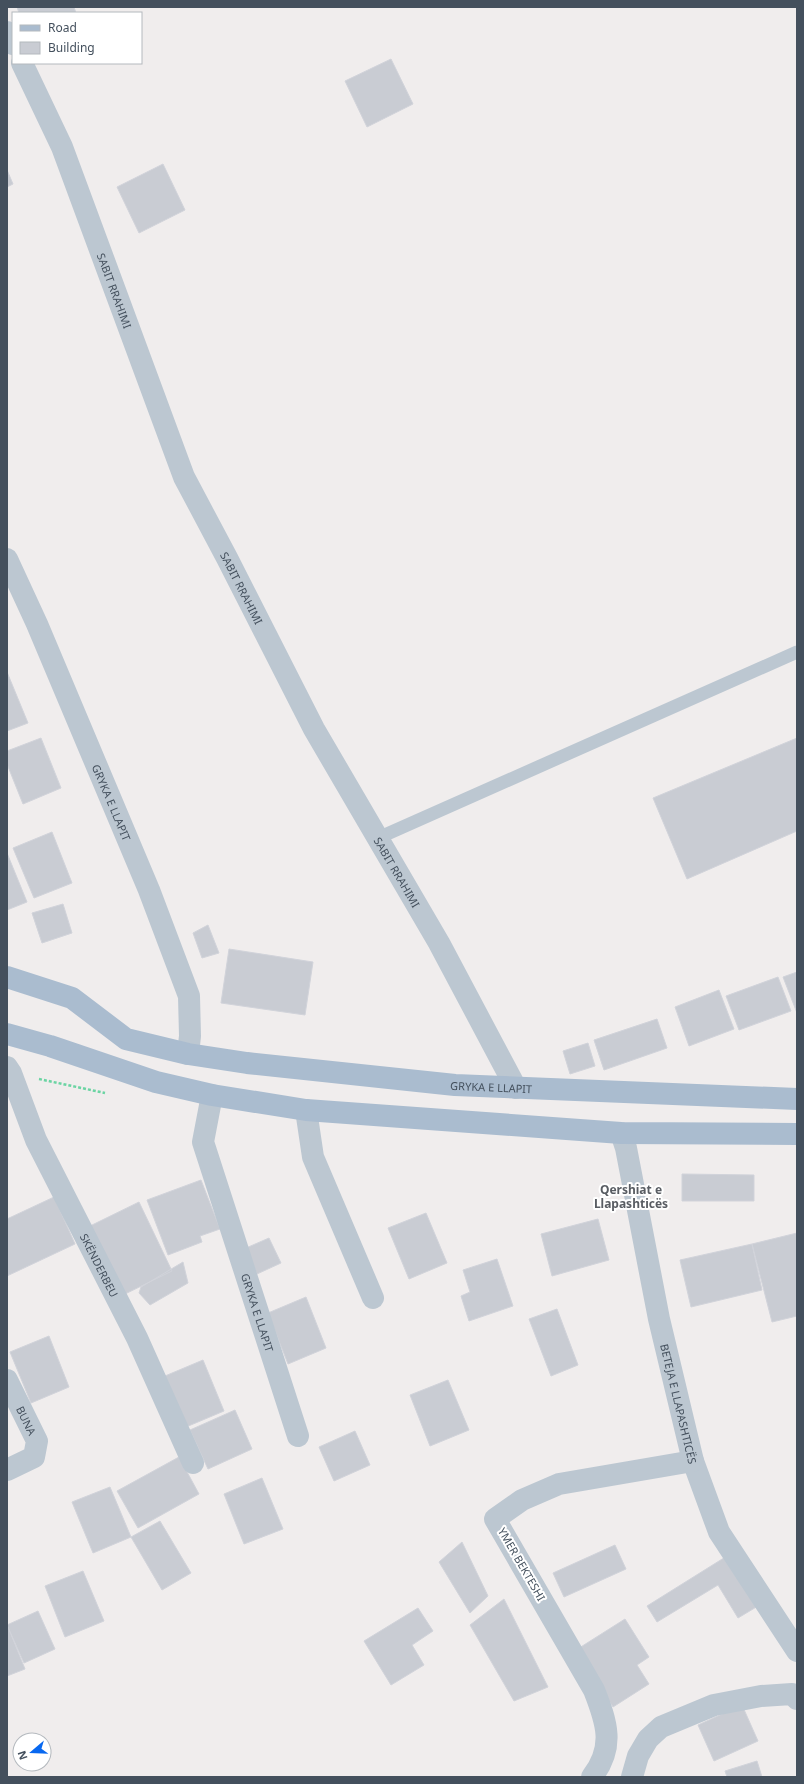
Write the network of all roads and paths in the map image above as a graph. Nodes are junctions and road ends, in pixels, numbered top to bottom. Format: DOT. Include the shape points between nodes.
graph roads {
  1 [pos="7,32"];
  2 [pos="12,42"];
  3 [pos="22,64"];
  4 [pos="7,559"];
  5 [pos="797,652"];
  6 [pos="378,838"];
  7 [pos="7,977"];
  8 [pos="7,1034"];
  9 [pos="188,1054"];
  10 [pos="7,1067"];
  11 [pos="516,1088"];
  12 [pos="212,1095"];
  13 [pos="797,1099"];
  14 [pos="306,1110"];
  15 [pos="622,1133"];
  16 [pos="797,1134"];
  17 [pos="373,1298"];
  18 [pos="7,1380"];
  19 [pos="298,1436"];
  20 [pos="693,1461"];
  21 [pos="193,1463"];
  22 [pos="7,1470"];
  23 [pos="797,1651"];
  24 [pos="797,1699"];
  25 [pos="592,1777"];
  26 [pos="632,1777"];
  1 -- 2 [label="street"];
  3 -- 6 [label="street, SABIT RRAHIMI" via="62,147 184,477 314,729"];
  4 -- 9 [label="street, GRYKA E LLAPIT" via="37,624 148,890 188,996"];
  5 -- 6 [label="lane"];
  6 -- 11 [label="street, SABIT RRAHIMI" via="439,943"];
  7 -- 9 [label="main road, GRYKA E LLAPIT" via="72,998 126,1039"];
  8 -- 12 [label="main road" via="156,1082"];
  9 -- 11 [label="main road, GRYKA E LLAPIT" via="247,1063 448,1084"];
  10 -- 21 [label="street, SKËNDERBEU" via="36,1140 137,1338"];
  11 -- 13 [label="main road, GRYKA E LLAPIT"];
  12 -- 14 [label="main road"];
  12 -- 19 [label="street, GRYKA E LLAPIT" via="203,1142"];
  14 -- 15 [label="main road"];
  14 -- 17 [label="street" via="313,1157"];
  15 -- 16 [label="main road"];
  15 -- 20 [label="street, BETEJA E LLAPASHTICËS" via="659,1319"];
  18 -- 22 [label="street, BUNA" via="37,1441 34,1457"];
  20 -- 23 [label="street, BETEJA E LLAPASHTICËS" via="719,1532"];
  20 -- 25 [label="street, YMER BEKTESHI" via="559,1484 522,1500 495,1519 594,1690 605,1717 608,1741 601,1766"];
  24 -- 26 [label="street" via="792,1694 761,1696 714,1706 661,1727 648,1739 638,1756"];
}
